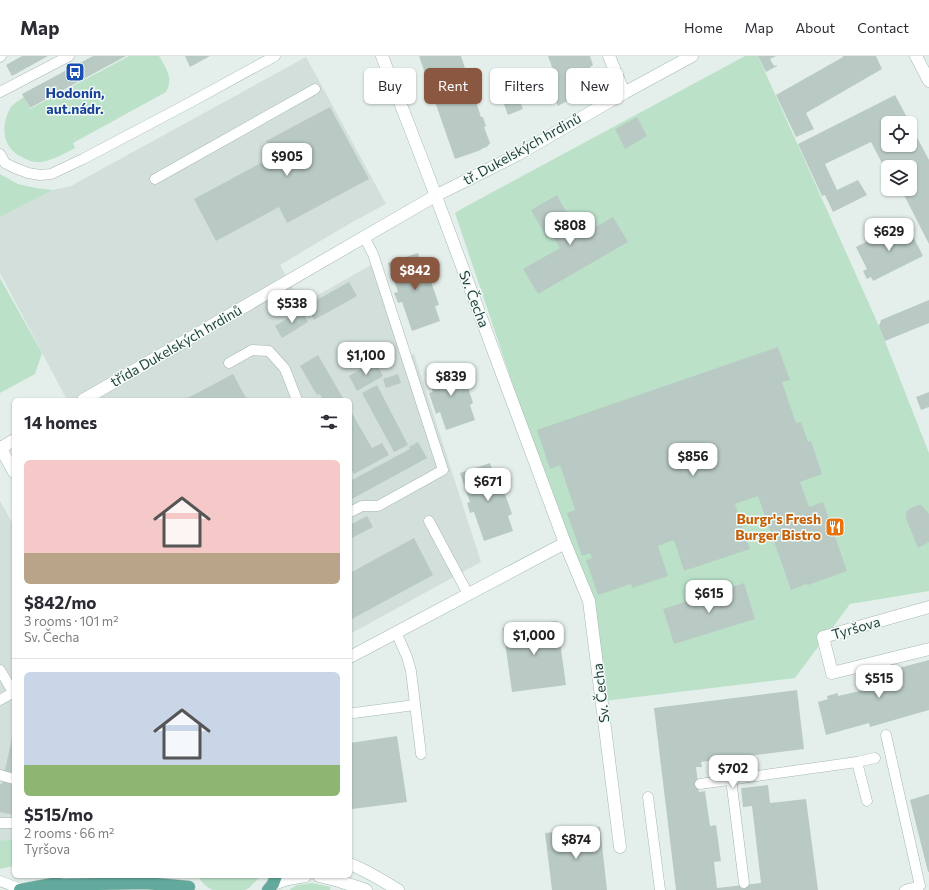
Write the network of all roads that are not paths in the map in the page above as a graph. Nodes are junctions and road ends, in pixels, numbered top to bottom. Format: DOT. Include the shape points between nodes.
graph roads {
  1 [pos="69,56"];
  2 [pos="275,56"];
  3 [pos="382,56"];
  4 [pos="609,56"];
  5 [pos="692,56"];
  6 [pos="916,56"];
  7 [pos="929,81"];
  8 [pos="315,89"];
  9 [pos="0,92"];
  10 [pos="624,93"];
  11 [pos="0,154"];
  12 [pos="155,179"];
  13 [pos="435,196"];
  14 [pos="364,237"];
  15 [pos="229,363"];
  16 [pos="86,398"];
  17 [pos="296,398"];
  18 [pos="12,441"];
  19 [pos="0,448"];
  20 [pos="12,469"];
  21 [pos="352,511"];
  22 [pos="429,521"];
  23 [pos="565,543"];
  24 [pos="468,594"];
  25 [pos="929,608"];
  26 [pos="396,632"];
  27 [pos="929,649"];
  28 [pos="352,656"];
  29 [pos="0,670"];
  30 [pos="12,690"];
  31 [pos="12,693"];
  32 [pos="0,700"];
  33 [pos="415,705"];
  34 [pos="354,713"];
  35 [pos="886,735"];
  36 [pos="421,754"];
  37 [pos="875,758"];
  38 [pos="857,762"];
  39 [pos="0,775"];
  40 [pos="12,778"];
  41 [pos="731,779"];
  42 [pos="700,784"];
  43 [pos="648,797"];
  44 [pos="867,801"];
  45 [pos="0,823"];
  46 [pos="12,823"];
  47 [pos="620,847"];
  48 [pos="352,865"];
  49 [pos="77,878"];
  50 [pos="294,878"];
  51 [pos="327,878"];
  52 [pos="0,881"];
  53 [pos="272,883"];
  54 [pos="744,883"];
  55 [pos="188,884"];
  56 [pos="51,885"];
  57 [pos="21,890"];
  58 [pos="366,890"];
  59 [pos="398,890"];
  60 [pos="660,890"];
  61 [pos="905,890"];
  1 -- 9 [label="lane"];
  2 -- 11 [label="lane" via="51,174 40,175 15,168 5,163"];
  3 -- 13 [label="street, Sv. Čecha"];
  4 -- 10 [label="street"];
  5 -- 10 [label="street, tř. Dukelských hrdinů"];
  6 -- 7 [label="street"];
  8 -- 12 [label="lane"];
  10 -- 13 [label="street, tř. Dukelských hrdinů" via="517,155"];
  13 -- 14 [label="street, třída Dukelských hrdinů"];
  13 -- 23 [label="street, Sv. Čecha"];
  14 -- 16 [label="street, třída Dukelských hrdinů"];
  14 -- 21 [label="lane" via="373,254 443,470 378,506 362,506"];
  15 -- 17 [label="lane" via="252,350 269,352 285,369"];
  18 -- 19 [label="street"];
  19 -- 20 [label="street"];
  22 -- 24 [label="lane"];
  23 -- 24 [label="street"];
  23 -- 47 [label="street, Sv. Čecha" via="589,601"];
  24 -- 26 [label="street"];
  25 -- 27 [label="street, Tyršova" via="823,637 832,674"];
  26 -- 28 [label="street"];
  26 -- 33 [label="lane" via="411,670"];
  29 -- 30 [label="lane"];
  31 -- 32 [label="lane"];
  33 -- 34 [label="lane"];
  33 -- 36 [label="lane"];
  35 -- 61 [label="lane" via="920,886"];
  37 -- 38 [label="lane"];
  38 -- 41 [label="lane"];
  38 -- 44 [label="lane"];
  39 -- 40 [label="lane"];
  41 -- 42 [label="lane"];
  41 -- 54 [label="lane"];
  43 -- 60 [label="lane"];
  45 -- 46 [label="lane"];
  48 -- 59 [label="street"];
  49 -- 56 [label="main road"];
  50 -- 53 [label="street"];
  51 -- 58 [label="street"];
  52 -- 57 [label="lane"];
  55 -- 56 [label="main road"];
  56 -- 57 [label="main road"];
}
